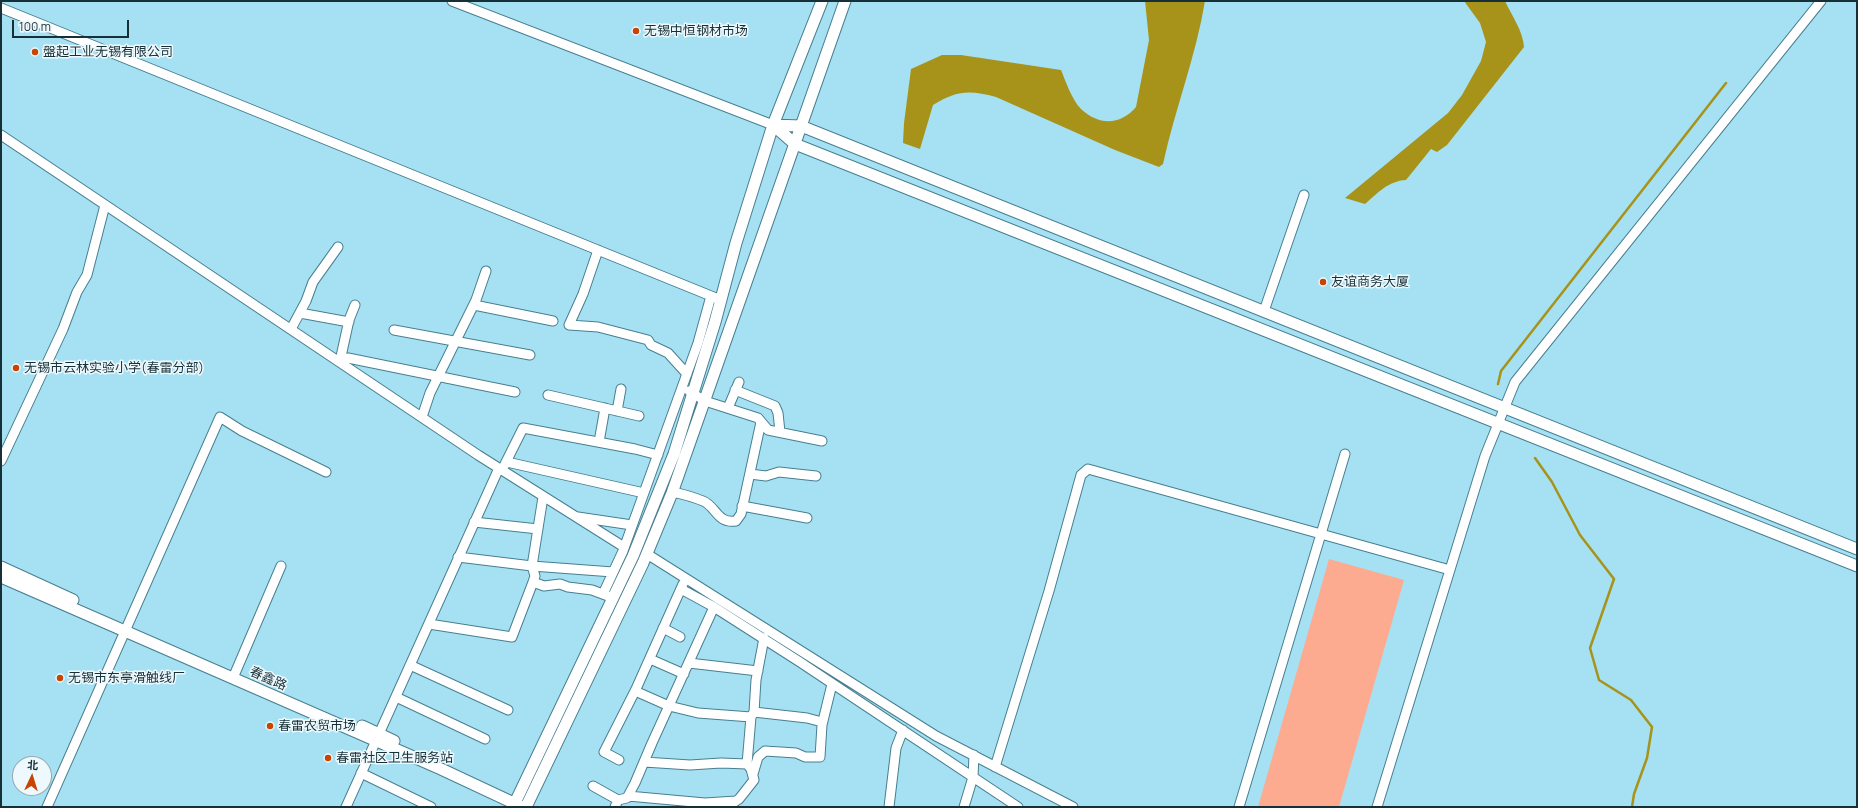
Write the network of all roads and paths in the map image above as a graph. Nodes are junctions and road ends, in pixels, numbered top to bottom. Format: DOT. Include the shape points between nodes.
graph roads {
  1 [pos="452,1"];
  2 [pos="822,1"];
  3 [pos="845,1"];
  4 [pos="1821,1"];
  5 [pos="1,8"];
  6 [pos="773,125"];
  7 [pos="801,126"];
  8 [pos="1,135"];
  9 [pos="795,144"];
  10 [pos="1304,195"];
  11 [pos="105,205"];
  12 [pos="338,247"];
  13 [pos="598,250"];
  14 [pos="486,271"];
  15 [pos="716,298"];
  16 [pos="355,305"];
  17 [pos="474,305"];
  18 [pos="1264,311"];
  19 [pos="300,313"];
  20 [pos="553,320"];
  21 [pos="349,322"];
  22 [pos="291,329"];
  23 [pos="394,330"];
  24 [pos="456,340"];
  25 [pos="530,355"];
  26 [pos="340,361"];
  27 [pos="687,374"];
  28 [pos="439,377"];
  29 [pos="683,387"];
  30 [pos="620,389"];
  31 [pos="515,392"];
  32 [pos="548,394"];
  33 [pos="693,394"];
  34 [pos="705,401"];
  35 [pos="1505,407"];
  36 [pos="605,408"];
  37 [pos="728,408"];
  38 [pos="617,411"];
  39 [pos="640,416"];
  40 [pos="422,417"];
  41 [pos="761,422"];
  42 [pos="1499,422"];
  43 [pos="780,432"];
  44 [pos="822,441"];
  45 [pos="599,442"];
  46 [pos="1345,454"];
  47 [pos="658,455"];
  48 [pos="1,461"];
  49 [pos="507,462"];
  50 [pos="500,469"];
  51 [pos="326,472"];
  52 [pos="750,474"];
  53 [pos="816,476"];
  54 [pos="673,492"];
  55 [pos="644,493"];
  56 [pos="543,497"];
  57 [pos="742,506"];
  58 [pos="573,516"];
  59 [pos="807,518"];
  60 [pos="474,522"];
  61 [pos="632,526"];
  62 [pos="538,529"];
  63 [pos="1322,536"];
  64 [pos="624,547"];
  65 [pos="1857,549"];
  66 [pos="647,554"];
  67 [pos="458,557"];
  68 [pos="281,566"];
  69 [pos="532,566"];
  70 [pos="1857,566"];
  71 [pos="1,568"];
  72 [pos="1450,570"];
  73 [pos="613,572"];
  74 [pos="1,577"];
  75 [pos="686,579"];
  76 [pos="533,582"];
  77 [pos="681,589"];
  78 [pos="608,596"];
  79 [pos="714,606"];
  80 [pos="429,624"];
  81 [pos="126,627"];
  82 [pos="663,628"];
  83 [pos="680,637"];
  84 [pos="764,638"];
  85 [pos="650,659"];
  86 [pos="689,663"];
  87 [pos="410,665"];
  88 [pos="758,671"];
  89 [pos="684,674"];
  90 [pos="234,675"];
  91 [pos="832,684"];
  92 [pos="635,691"];
  93 [pos="396,697"];
  94 [pos="669,706"];
  95 [pos="508,710"];
  96 [pos="752,715"];
  97 [pos="822,722"];
  98 [pos="904,730"];
  99 [pos="378,737"];
  100 [pos="485,739"];
  101 [pos="974,756"];
  102 [pos="619,760"];
  103 [pos="644,762"];
  104 [pos="747,764"];
  105 [pos="996,767"];
  106 [pos="361,773"];
  107 [pos="753,774"];
  108 [pos="973,777"];
  109 [pos="593,786"];
  110 [pos="628,796"];
  111 [pos="736,801"];
  112 [pos="617,804"];
  113 [pos="518,806"];
  114 [pos="47,807"];
  115 [pos="346,807"];
  116 [pos="431,807"];
  117 [pos="727,807"];
  118 [pos="889,807"];
  119 [pos="964,807"];
  120 [pos="1018,807"];
  121 [pos="1073,807"];
  122 [pos="1239,807"];
  123 [pos="1377,807"];
  1 -- 6 [label="street"];
  2 -- 6 [label="main road"];
  3 -- 7 [label="main road"];
  4 -- 35 [label="street" via="1515,382"];
  5 -- 13 [label="street"];
  6 -- 7 [label="main road"];
  6 -- 9 [label="main road"];
  6 -- 15 [label="main road"];
  7 -- 9 [label="main road"];
  7 -- 18 [label="main road"];
  8 -- 11 [label="street"];
  9 -- 34 [label="main road"];
  9 -- 42 [label="main road"];
  10 -- 18 [label="street"];
  11 -- 22 [label="street"];
  11 -- 48 [label="street" via="87,275"];
  12 -- 19 [label="street" via="313,282"];
  13 -- 15 [label="street"];
  13 -- 27 [label="street" via="569,325 598,327 648,340 651,345 668,352"];
  14 -- 17 [label="street"];
  15 -- 27 [label="street"];
  15 -- 33 [label="main road"];
  16 -- 21 [label="street"];
  17 -- 20 [label="street"];
  17 -- 24 [label="street"];
  18 -- 35 [label="main road"];
  19 -- 21 [label="street"];
  19 -- 22 [label="street"];
  21 -- 26 [label="street"];
  22 -- 26 [label="street"];
  23 -- 24 [label="street"];
  24 -- 25 [label="street"];
  24 -- 28 [label="street"];
  26 -- 28 [label="street" via="348,358"];
  26 -- 40 [label="street"];
  27 -- 29 [label="street"];
  28 -- 31 [label="street"];
  28 -- 40 [label="street" via="430,393"];
  29 -- 33 [label="street"];
  29 -- 47 [label="street"];
  30 -- 38 [label="street"];
  32 -- 36 [label="street"];
  33 -- 34 [label="street"];
  33 -- 78 [label="main road" via="674,454 633,556"];
  34 -- 37 [label="street"];
  34 -- 54 [label="main road"];
  35 -- 42 [label="street"];
  35 -- 65 [label="main road"];
  36 -- 38 [label="street"];
  36 -- 45 [label="street"];
  37 -- 41 [label="street" via="758,418"];
  37 -- 43 [label="street" via="737,386 775,406"];
  38 -- 39 [label="street"];
  40 -- 50 [label="street"];
  41 -- 43 [label="street" via="768,430"];
  41 -- 52 [label="street"];
  42 -- 70 [label="main road"];
  42 -- 72 [label="street" via="1485,456"];
  43 -- 44 [label="street"];
  45 -- 47 [label="street"];
  45 -- 49 [label="street" via="523,428"];
  46 -- 63 [label="street"];
  47 -- 55 [label="street"];
  49 -- 50 [label="street"];
  49 -- 55 [label="street"];
  50 -- 56 [label="street"];
  50 -- 60 [label="street"];
  51 -- 81 [label="street" via="242,431 220,417"];
  52 -- 53 [label="street" via="766,476 779,472"];
  52 -- 57 [label="street"];
  54 -- 57 [label="street" via="703,501 718,516 731,522 738,519"];
  54 -- 66 [label="main road"];
  55 -- 61 [label="street"];
  56 -- 58 [label="street"];
  56 -- 62 [label="street"];
  57 -- 59 [label="street"];
  58 -- 61 [label="street"];
  58 -- 64 [label="street"];
  60 -- 62 [label="street"];
  60 -- 67 [label="street"];
  61 -- 64 [label="street"];
  62 -- 69 [label="street"];
  63 -- 72 [label="street"];
  63 -- 105 [label="street" via="1088,470 1081,475"];
  63 -- 122 [label="street"];
  64 -- 73 [label="street"];
  66 -- 75 [label="street"];
  66 -- 113 [label="main road"];
  67 -- 69 [label="street"];
  67 -- 80 [label="street"];
  68 -- 90 [label="street"];
  69 -- 73 [label="street"];
  69 -- 76 [label="street" via="535,576"];
  71 -- 81 [label="main road, 春鑫路"];
  72 -- 123 [label="street"];
  73 -- 78 [label="street"];
  74 -- 81 [label="main road, 春鑫路"];
  75 -- 77 [label="street"];
  75 -- 101 [label="street" via="936,736"];
  76 -- 78 [label="street" via="544,586 560,584"];
  76 -- 80 [label="street" via="512,637"];
  77 -- 79 [label="street"];
  77 -- 82 [label="street"];
  78 -- 113 [label="main road"];
  79 -- 84 [label="street"];
  79 -- 86 [label="street"];
  80 -- 87 [label="street"];
  81 -- 90 [label="main road, 春鑫路"];
  81 -- 114 [label="street"];
  82 -- 83 [label="street"];
  82 -- 85 [label="street"];
  84 -- 88 [label="street"];
  84 -- 91 [label="street"];
  85 -- 89 [label="street"];
  85 -- 92 [label="street"];
  86 -- 88 [label="street"];
  86 -- 89 [label="street"];
  87 -- 93 [label="street"];
  87 -- 95 [label="street"];
  88 -- 96 [label="street"];
  89 -- 94 [label="street"];
  90 -- 99 [label="main road, 春鑫路"];
  91 -- 97 [label="street"];
  91 -- 98 [label="street"];
  92 -- 94 [label="street"];
  92 -- 102 [label="street" via="604,752"];
  93 -- 99 [label="street"];
  93 -- 100 [label="street"];
  94 -- 96 [label="street" via="698,713"];
  94 -- 103 [label="street"];
  96 -- 97 [label="street" via="807,718"];
  96 -- 104 [label="street"];
  97 -- 107 [label="street" via="820,757 765,751 758,757"];
  98 -- 108 [label="street"];
  98 -- 118 [label="street" via="896,748"];
  99 -- 106 [label="street"];
  99 -- 113 [label="main road, 春鑫路" via="500,791"];
  101 -- 105 [label="street"];
  101 -- 108 [label="street"];
  103 -- 104 [label="street"];
  103 -- 110 [label="street"];
  104 -- 107 [label="street"];
  105 -- 121 [label="street"];
  106 -- 115 [label="street"];
  106 -- 116 [label="street"];
  107 -- 111 [label="street" via="754,780 748,790"];
  108 -- 119 [label="street"];
  108 -- 120 [label="street"];
  109 -- 112 [label="street"];
  110 -- 111 [label="street" via="705,803"];
  110 -- 112 [label="street"];
  111 -- 117 [label="street"];
}
